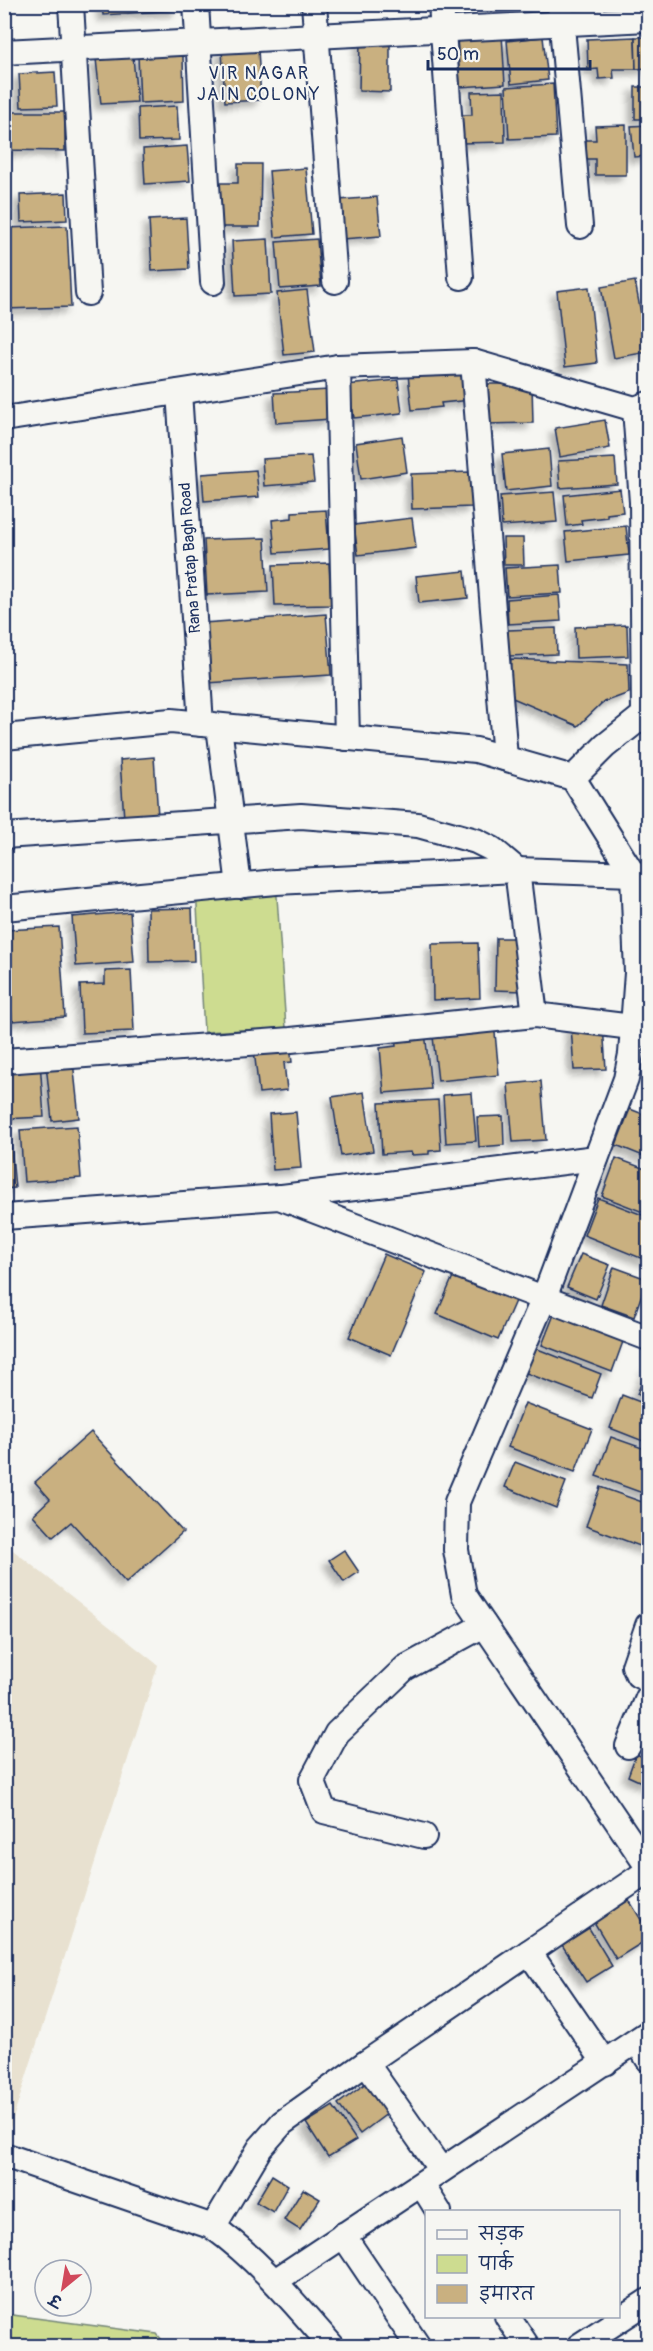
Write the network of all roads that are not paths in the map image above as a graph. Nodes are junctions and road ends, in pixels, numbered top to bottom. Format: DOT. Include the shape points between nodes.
graph roads {
  1 [pos="71,4"];
  2 [pos="196,4"];
  3 [pos="314,4"];
  4 [pos="441,4"];
  5 [pos="561,14"];
  6 [pos="648,19"];
  7 [pos="442,30"];
  8 [pos="315,36"];
  9 [pos="198,42"];
  10 [pos="73,48"];
  11 [pos="4,52"];
  12 [pos="580,226"];
  13 [pos="461,277"];
  14 [pos="335,281"];
  15 [pos="213,282"];
  16 [pos="88,293"];
  17 [pos="473,362"];
  18 [pos="338,367"];
  19 [pos="179,392"];
  20 [pos="642,406"];
  21 [pos="4,419"];
  22 [pos="645,503"];
  23 [pos="645,617"];
  24 [pos="646,715"];
  25 [pos="210,725"];
  26 [pos="4,737"];
  27 [pos="347,738"];
  28 [pos="505,758"];
  29 [pos="573,778"];
  30 [pos="231,821"];
  31 [pos="4,836"];
  32 [pos="517,870"];
  33 [pos="640,877"];
  34 [pos="239,886"];
  35 [pos="4,908"];
  36 [pos="642,975"];
  37 [pos="536,1015"];
  38 [pos="632,1027"];
  39 [pos="640,1057"];
  40 [pos="4,1060"];
  41 [pos="596,1158"];
  42 [pos="279,1197"];
  43 [pos="4,1217"];
  44 [pos="544,1298"];
  45 [pos="648,1338"];
  46 [pos="484,1625"];
  47 [pos="648,1625"];
  48 [pos="648,1680"];
  49 [pos="648,1698"];
  50 [pos="628,1746"];
  51 [pos="424,1836"];
  52 [pos="648,1869"];
  53 [pos="529,1952"];
  54 [pos="644,2045"];
  55 [pos="366,2063"];
  56 [pos="605,2063"];
  57 [pos="4,2155"];
  58 [pos="441,2170"];
  59 [pos="422,2185"];
  60 [pos="438,2210"];
  61 [pos="213,2228"];
  62 [pos="343,2235"];
  63 [pos="275,2282"];
  64 [pos="648,2301"];
  65 [pos="508,2318"];
  66 [pos="332,2346"];
  67 [pos="418,2346"];
  68 [pos="527,2346"];
  69 [pos="579,2346"];
  1 -- 10 [label="street"];
  2 -- 9 [label="street"];
  3 -- 8 [label="street"];
  4 -- 7 [label="street"];
  5 -- 6 [label="street"];
  5 -- 7 [label="street"];
  5 -- 12 [label="street"];
  7 -- 8 [label="street"];
  7 -- 13 [label="street"];
  8 -- 9 [label="street"];
  8 -- 14 [label="street"];
  9 -- 10 [label="street"];
  9 -- 15 [label="street"];
  10 -- 11 [label="street"];
  10 -- 16 [label="street"];
  17 -- 18 [label="street"];
  17 -- 20 [label="street"];
  17 -- 28 [label="street"];
  18 -- 19 [label="street"];
  18 -- 27 [label="street"];
  19 -- 21 [label="street"];
  19 -- 25 [label="street, Rana Pratap Bagh Road"];
  20 -- 22 [label="street"];
  22 -- 23 [label="street"];
  23 -- 24 [label="street"];
  24 -- 29 [label="street" via="605,746"];
  25 -- 26 [label="street" via="171,721"];
  25 -- 27 [label="street"];
  25 -- 30 [label="street, Rana Pratap Bagh Road"];
  27 -- 28 [label="street" via="476,750"];
  28 -- 29 [label="street"];
  29 -- 33 [label="street"];
  30 -- 31 [label="street"];
  30 -- 32 [label="street" via="301,816 418,825 476,841"];
  30 -- 34 [label="street, Rana Pratap Bagh Road"];
  32 -- 33 [label="street"];
  32 -- 34 [label="street"];
  32 -- 37 [label="street"];
  33 -- 36 [label="street"];
  34 -- 35 [label="street"];
  36 -- 38 [label="street"];
  37 -- 38 [label="street"];
  37 -- 40 [label="street" via="291,1040"];
  38 -- 39 [label="street"];
  39 -- 41 [label="street" via="626,1079"];
  41 -- 42 [label="street"];
  41 -- 44 [label="street"];
  42 -- 43 [label="street"];
  42 -- 44 [label="street"];
  44 -- 45 [label="street"];
  44 -- 46 [label="street" via="457,1502 456,1550 464,1595"];
  46 -- 51 [label="street" via="405,1668 337,1733 312,1780 324,1811"];
  46 -- 52 [label="street"];
  47 -- 48 [label="street" via="634,1666 638,1675"];
  49 -- 50 [label="street"];
  52 -- 53 [label="street"];
  53 -- 55 [label="street"];
  53 -- 56 [label="street"];
  54 -- 56 [label="street"];
  55 -- 58 [label="street"];
  55 -- 61 [label="street" via="269,2136"];
  56 -- 58 [label="street"];
  57 -- 61 [label="street"];
  58 -- 59 [label="street"];
  59 -- 60 [label="street"];
  59 -- 62 [label="street"];
  61 -- 63 [label="street"];
  62 -- 63 [label="street"];
  62 -- 67 [label="street"];
  63 -- 66 [label="street"];
  64 -- 69 [label="street"];
  65 -- 68 [label="street"];
}
